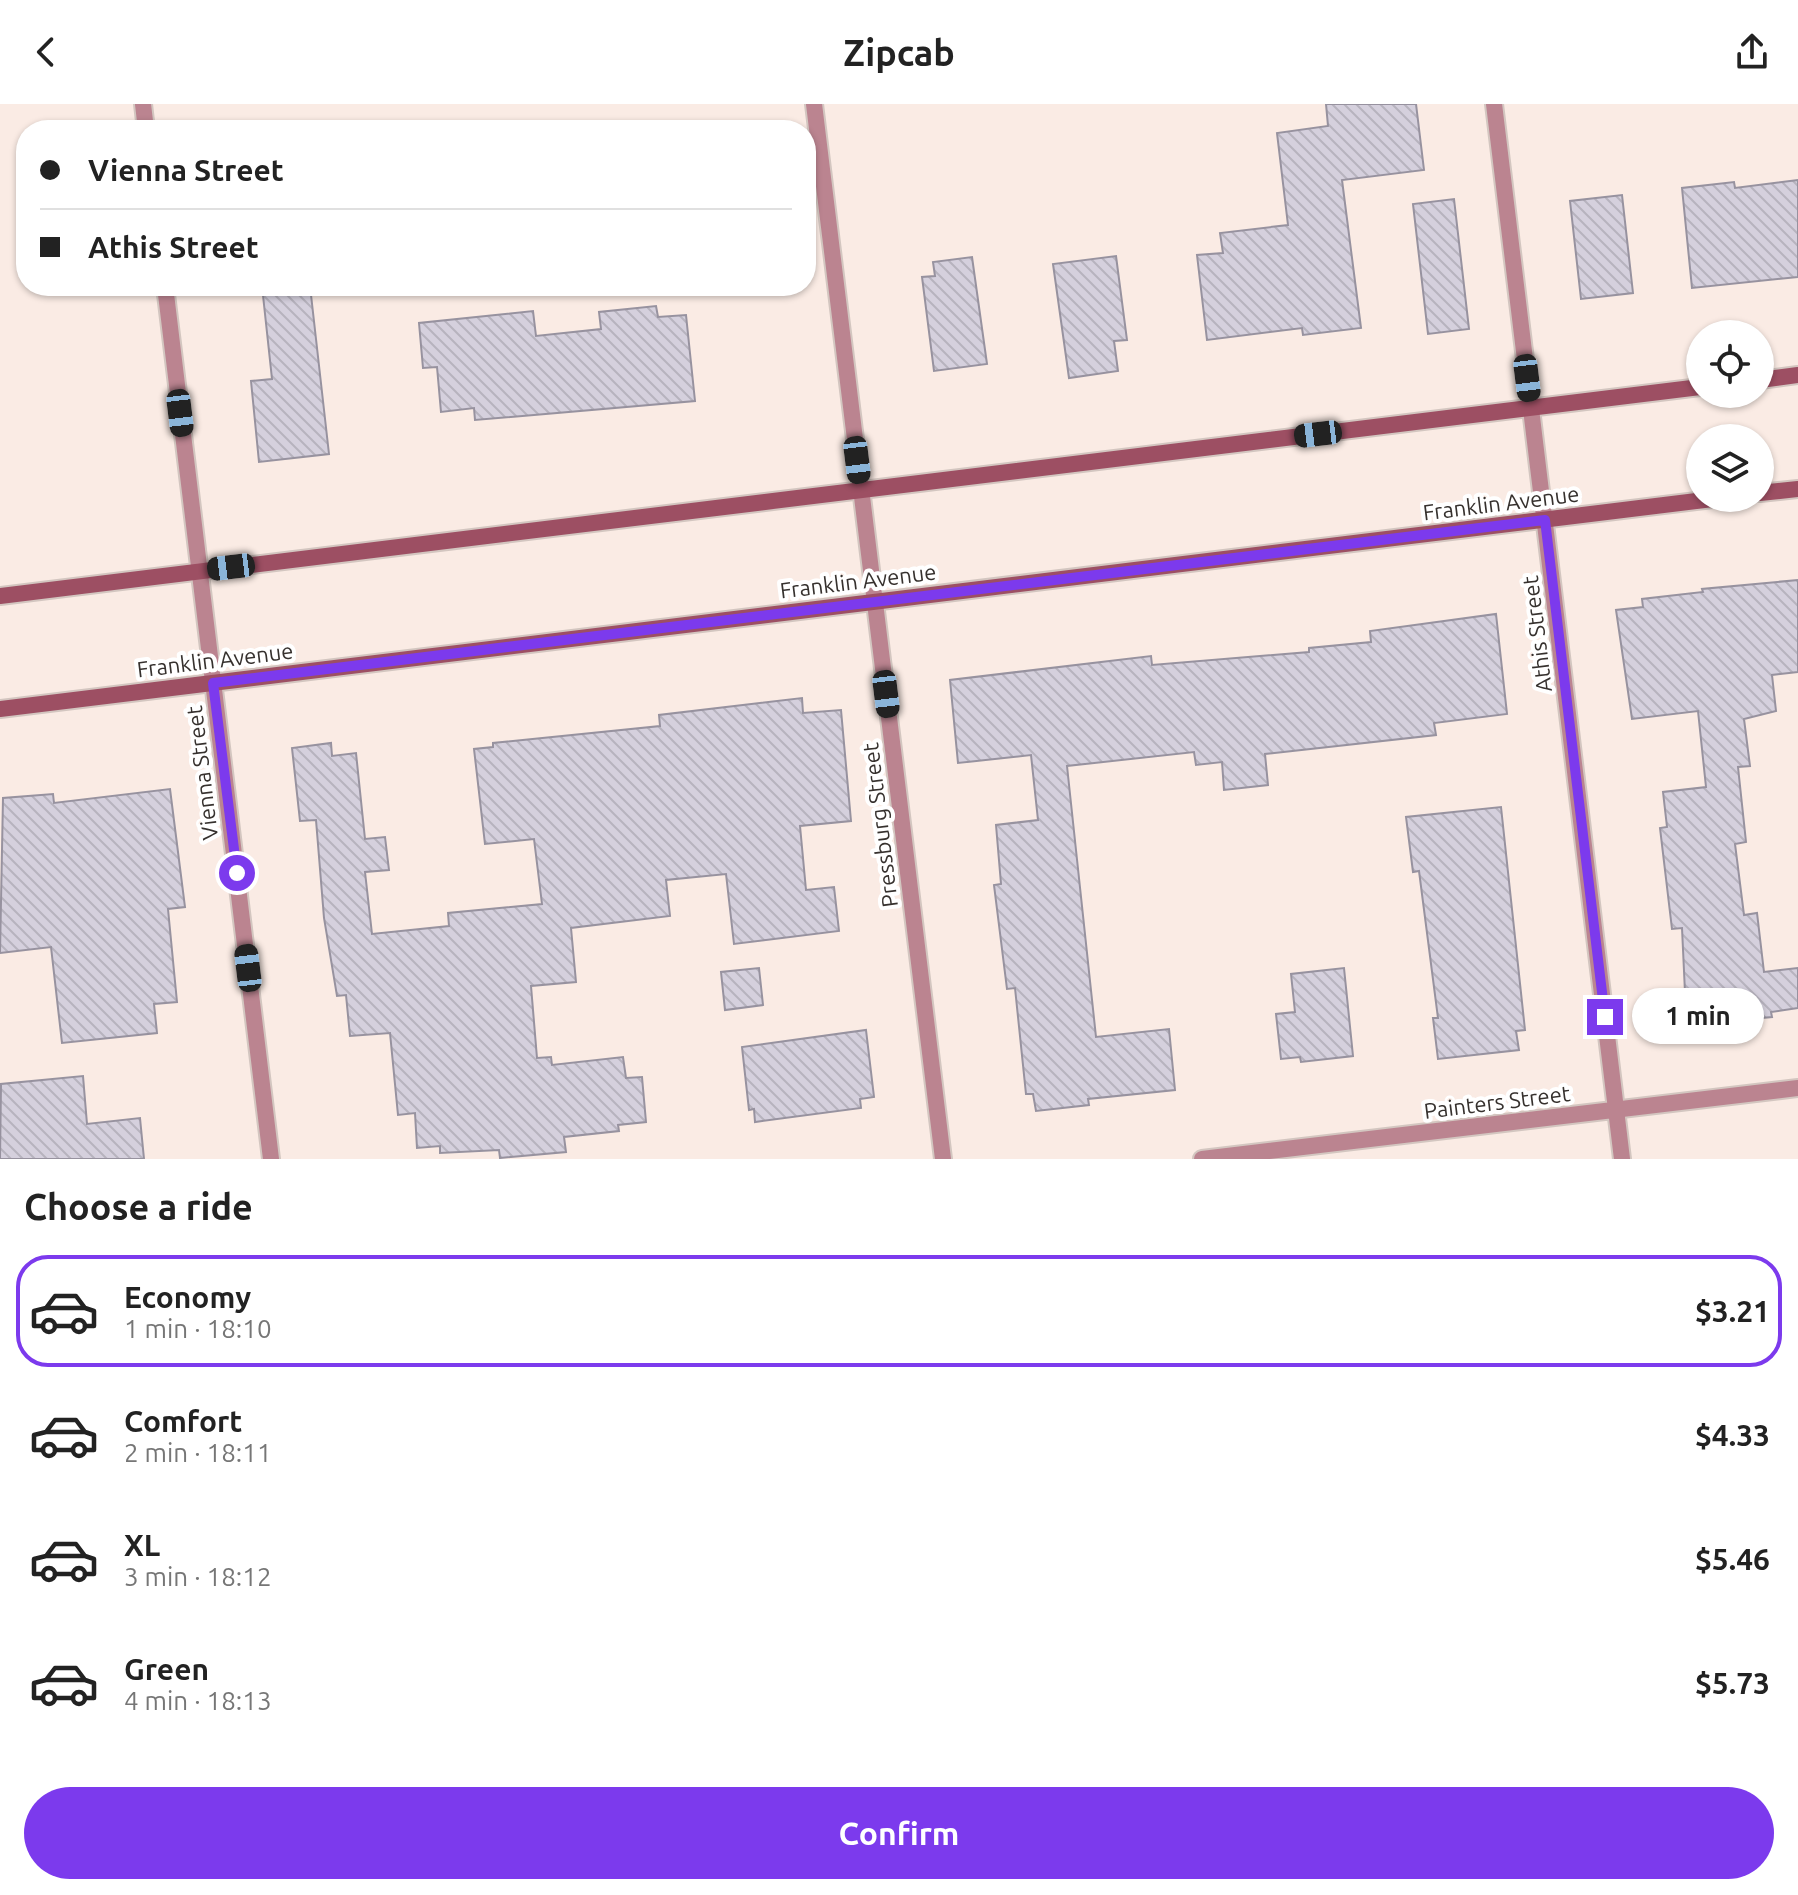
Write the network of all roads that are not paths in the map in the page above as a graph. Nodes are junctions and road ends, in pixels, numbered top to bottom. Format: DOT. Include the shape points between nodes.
graph roads {
  1 [pos="1494,104"];
  2 [pos="816,120"];
  3 [pos="166,296"];
  4 [pos="1798,375"];
  5 [pos="1774,378"];
  6 [pos="1686,389"];
  7 [pos="1531,408"];
  8 [pos="1798,489"];
  9 [pos="861,490"];
  10 [pos="1774,492"];
  11 [pos="1686,502"];
  12 [pos="1545,520"];
  13 [pos="200,571"];
  14 [pos="0,596"];
  15 [pos="875,602"];
  16 [pos="213,683"];
  17 [pos="0,709"];
  18 [pos="1798,1088"];
  19 [pos="1616,1110"];
  20 [pos="271,1159"];
  21 [pos="943,1159"];
  22 [pos="1202,1159"];
  23 [pos="1622,1159"];
  1 -- 7 [label="street, Athis Street"];
  2 -- 9 [label="street, Pressburg Street"];
  3 -- 13 [label="street, Vienna Street"];
  4 -- 5 [label="street"];
  6 -- 7 [label="street"];
  7 -- 9 [label="street"];
  7 -- 12 [label="street, Athis Street"];
  8 -- 10 [label="street"];
  9 -- 13 [label="street"];
  9 -- 15 [label="street, Pressburg Street"];
  11 -- 12 [label="street, Franklin Avenue"];
  12 -- 15 [label="street, Franklin Avenue"];
  12 -- 19 [label="street, Athis Street"];
  13 -- 14 [label="street"];
  13 -- 16 [label="street, Vienna Street"];
  15 -- 16 [label="street, Franklin Avenue"];
  15 -- 21 [label="street, Pressburg Street"];
  16 -- 17 [label="street, Franklin Avenue"];
  16 -- 20 [label="street, Vienna Street"];
  18 -- 19 [label="street, Painters Street"];
  19 -- 22 [label="street, Painters Street"];
  19 -- 23 [label="street, Athis Street"];
}
